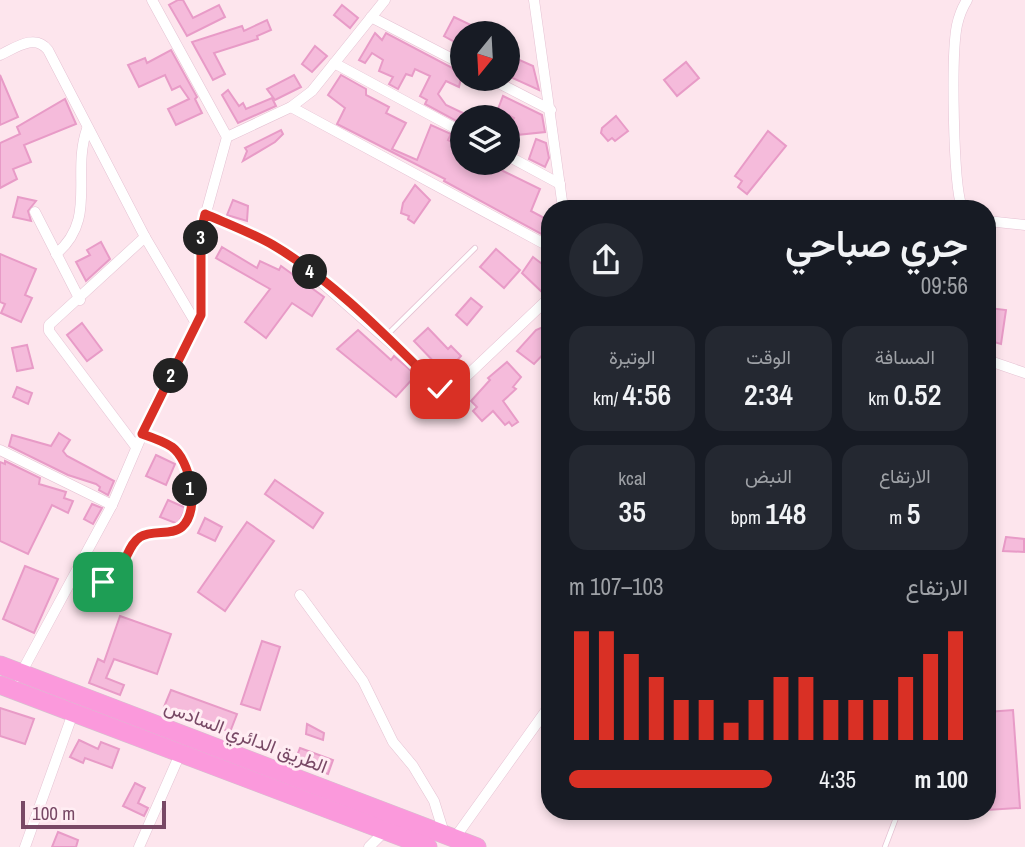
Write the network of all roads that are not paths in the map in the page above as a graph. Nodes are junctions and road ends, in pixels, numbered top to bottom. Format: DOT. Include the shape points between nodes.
graph roads {
  1 [pos="152,0"];
  2 [pos="385,0"];
  3 [pos="967,0"];
  4 [pos="537,1"];
  5 [pos="371,17"];
  6 [pos="0,55"];
  7 [pos="450,58"];
  8 [pos="334,64"];
  9 [pos="514,91"];
  10 [pos="291,107"];
  11 [pos="551,110"];
  12 [pos="450,126"];
  13 [pos="87,130"];
  14 [pos="227,137"];
  15 [pos="520,162"];
  16 [pos="560,184"];
  17 [pos="562,200"];
  18 [pos="961,200"];
  19 [pos="35,212"];
  20 [pos="205,214"];
  21 [pos="996,222"];
  22 [pos="1025,225"];
  23 [pos="145,237"];
  24 [pos="541,242"];
  25 [pos="475,248"];
  26 [pos="56,254"];
  27 [pos="80,300"];
  28 [pos="541,305"];
  29 [pos="197,326"];
  30 [pos="386,336"];
  31 [pos="996,363"];
  32 [pos="1025,373"];
  33 [pos="142,434"];
  34 [pos="136,447"];
  35 [pos="0,450"];
  36 [pos="112,505"];
  37 [pos="76,572"];
  38 [pos="300,595"];
  39 [pos="0,665"];
  40 [pos="21,673"];
  41 [pos="7,688"];
  42 [pos="73,713"];
  43 [pos="541,717"];
  44 [pos="180,754"];
  45 [pos="895,820"];
  46 [pos="385,831"];
  47 [pos="449,836"];
  48 [pos="25,847"];
  49 [pos="139,847"];
  50 [pos="369,847"];
  51 [pos="428,847"];
  52 [pos="477,847"];
  53 [pos="885,847"];
  1 -- 14 [label="street"];
  2 -- 5 [label="street"];
  3 -- 18 [label="street" via="957,26 955,54"];
  4 -- 11 [label="street"];
  5 -- 7 [label="street"];
  5 -- 8 [label="street"];
  6 -- 13 [label="street" via="33,41 43,44"];
  8 -- 10 [label="street" via="312,92"];
  8 -- 12 [label="street"];
  9 -- 11 [label="street"];
  10 -- 14 [label="street"];
  10 -- 24 [label="street"];
  11 -- 16 [label="street"];
  13 -- 23 [label="street"];
  13 -- 26 [label="street" via="81,152 80,219 76,232"];
  14 -- 20 [label="street"];
  15 -- 16 [label="street"];
  16 -- 17 [label="street"];
  19 -- 26 [label="street"];
  20 -- 29 [label="street"];
  20 -- 30 [label="street" via="296,260"];
  21 -- 22 [label="street"];
  23 -- 27 [label="street"];
  23 -- 29 [label="street"];
  25 -- 30 [label="lane"];
  26 -- 27 [label="street"];
  27 -- 34 [label="street" via="53,320 49,331"];
  28 -- 30 [label="street" via="449,391 440,389"];
  29 -- 33 [label="street"];
  31 -- 32 [label="street"];
  33 -- 34 [label="street"];
  33 -- 37 [label="lane" via="173,448 186,467 192,496 186,522 178,530 142,536 112,578 103,582"];
  34 -- 36 [label="street"];
  35 -- 36 [label="street"];
  36 -- 37 [label="street"];
  37 -- 40 [label="street"];
  38 -- 47 [label="street" via="363,681 393,742 434,801"];
  39 -- 40 [label="highway, الطريق الدائري السادس"];
  40 -- 41 [label="street"];
  40 -- 47 [label="highway, الطريق الدائري السادس"];
  41 -- 42 [label="highway, الطريق الدائري السادس"];
  42 -- 44 [label="highway, الطريق الدائري السادس"];
  42 -- 48 [label="street"];
  43 -- 47 [label="street"];
  44 -- 46 [label="highway, الطريق الدائري السادس"];
  44 -- 49 [label="street"];
  45 -- 53 [label="lane"];
  46 -- 50 [label="street"];
  46 -- 51 [label="highway, الطريق الدائري السادس"];
  47 -- 52 [label="highway, الطريق الدائري السادس"];
}
